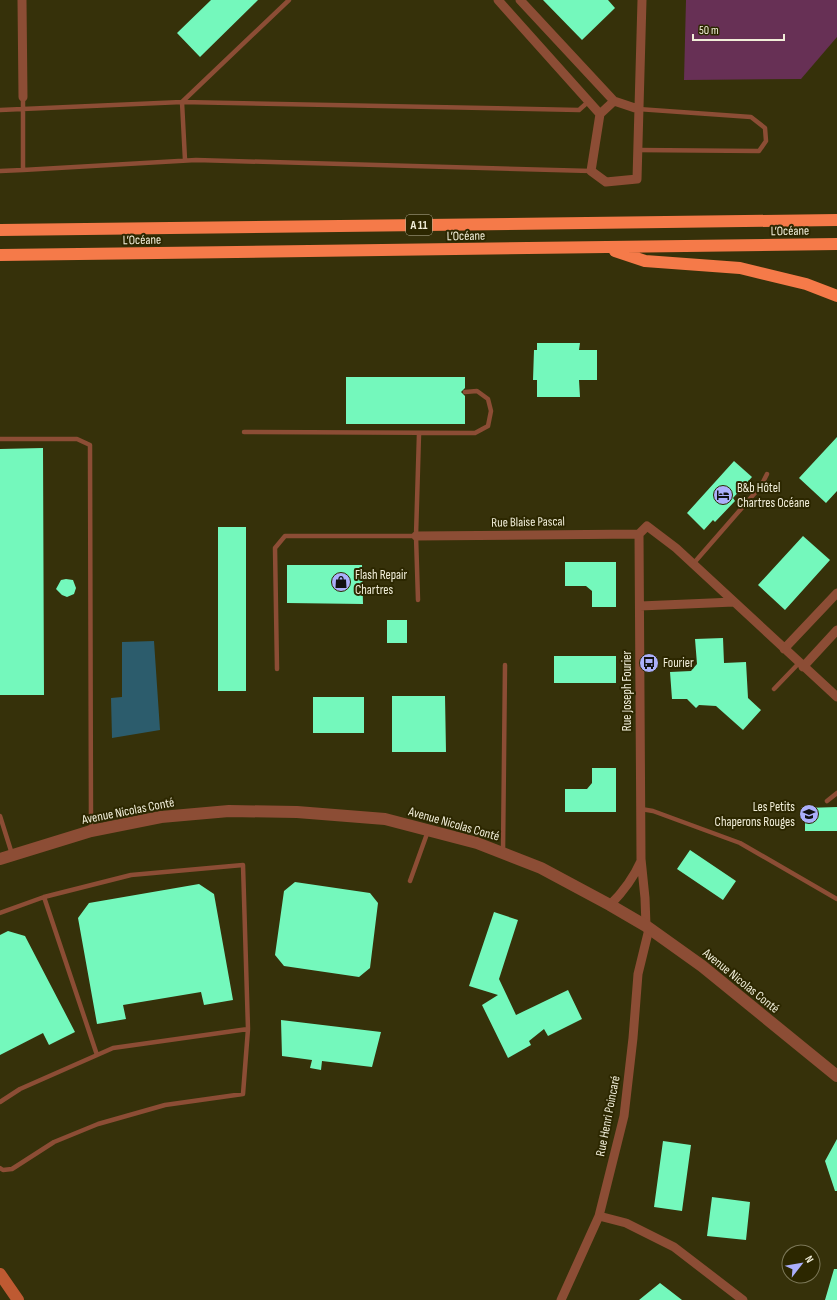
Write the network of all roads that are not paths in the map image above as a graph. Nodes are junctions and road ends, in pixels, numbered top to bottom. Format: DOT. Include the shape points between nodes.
graph roads {
  1 [pos="22,0"];
  2 [pos="289,0"];
  3 [pos="520,0"];
  4 [pos="642,0"];
  5 [pos="503,2"];
  6 [pos="602,88"];
  7 [pos="23,97"];
  8 [pos="589,101"];
  9 [pos="614,101"];
  10 [pos="182,102"];
  11 [pos="638,109"];
  12 [pos="0,110"];
  13 [pos="23,110"];
  14 [pos="600,114"];
  15 [pos="637,150"];
  16 [pos="185,160"];
  17 [pos="23,170"];
  18 [pos="0,171"];
  19 [pos="591,172"];
  20 [pos="837,220"];
  21 [pos="0,230"];
  22 [pos="837,244"];
  23 [pos="607,248"];
  24 [pos="0,255"];
  25 [pos="837,296"];
  26 [pos="465,392"];
  27 [pos="244,432"];
  28 [pos="418,434"];
  29 [pos="0,439"];
  30 [pos="767,474"];
  31 [pos="639,534"];
  32 [pos="416,536"];
  33 [pos="693,564"];
  34 [pos="837,593"];
  35 [pos="418,600"];
  36 [pos="734,602"];
  37 [pos="640,606"];
  38 [pos="837,630"];
  39 [pos="784,649"];
  40 [pos="506,665"];
  41 [pos="801,665"];
  42 [pos="277,669"];
  43 [pos="774,689"];
  44 [pos="837,697"];
  45 [pos="837,793"];
  46 [pos="827,801"];
  47 [pos="641,809"];
  48 [pos="0,816"];
  49 [pos="91,831"];
  50 [pos="428,831"];
  51 [pos="503,854"];
  52 [pos="12,855"];
  53 [pos="0,859"];
  54 [pos="641,860"];
  55 [pos="410,881"];
  56 [pos="44,897"];
  57 [pos="837,899"];
  58 [pos="610,905"];
  59 [pos="0,913"];
  60 [pos="647,928"];
  61 [pos="248,1029"];
  62 [pos="97,1055"];
  63 [pos="837,1076"];
  64 [pos="0,1102"];
  65 [pos="0,1168"];
  66 [pos="599,1216"];
  67 [pos="0,1274"];
  68 [pos="18,1300"];
  69 [pos="561,1300"];
  70 [pos="743,1300"];
  1 -- 7 [label="street"];
  2 -- 10 [label="lane"];
  3 -- 6 [label="street"];
  4 -- 11 [label="street"];
  5 -- 8 [label="street"];
  6 -- 8 [label="street"];
  6 -- 9 [label="street"];
  7 -- 13 [label="lane"];
  8 -- 10 [label="lane" via="579,110"];
  8 -- 14 [label="street"];
  9 -- 11 [label="street"];
  9 -- 14 [label="street"];
  10 -- 13 [label="lane"];
  10 -- 16 [label="lane"];
  11 -- 15 [label="street"];
  11 -- 15 [label="lane" via="751,117 765,128 766,141 759,152"];
  12 -- 13 [label="lane"];
  13 -- 17 [label="lane"];
  14 -- 19 [label="street"];
  15 -- 19 [label="street" via="637,179 606,182"];
  16 -- 17 [label="lane"];
  16 -- 19 [label="lane"];
  17 -- 18 [label="lane"];
  20 -- 21 [label="highway, L’Océane / A 11"];
  22 -- 23 [label="highway, L’Océane / A 11"];
  23 -- 24 [label="highway, L’Océane / A 11"];
  23 -- 25 [label="highway" via="645,262 740,268 806,284"];
  26 -- 28 [label="lane" via="476,391 488,399 491,411 488,426 475,433"];
  27 -- 28 [label="lane"];
  28 -- 32 [label="lane"];
  29 -- 49 [label="lane" via="76,439 90,445"];
  30 -- 33 [label="lane" via="760,486"];
  31 -- 32 [label="street, Rue Blaise Pascal"];
  31 -- 33 [label="street" via="647,526"];
  31 -- 37 [label="street, Rue Joseph Fourier"];
  32 -- 35 [label="lane"];
  32 -- 42 [label="lane" via="285,536 275,548"];
  33 -- 36 [label="street"];
  34 -- 39 [label="street"];
  36 -- 37 [label="street"];
  36 -- 39 [label="street"];
  37 -- 47 [label="street, Rue Joseph Fourier"];
  38 -- 41 [label="street"];
  39 -- 41 [label="street"];
  40 -- 51 [label="lane"];
  41 -- 43 [label="lane"];
  41 -- 44 [label="street"];
  45 -- 46 [label="lane"];
  47 -- 54 [label="street, Rue Joseph Fourier"];
  47 -- 57 [label="lane" via="653,811 740,843"];
  48 -- 52 [label="lane"];
  49 -- 50 [label="street, Avenue Nicolas Conté" via="161,817 229,811 297,812 385,819"];
  49 -- 52 [label="street, Avenue Nicolas Conté"];
  50 -- 51 [label="street, Avenue Nicolas Conté" via="477,843"];
  50 -- 55 [label="lane"];
  51 -- 58 [label="street, Avenue Nicolas Conté" via="540,868"];
  52 -- 53 [label="street, Avenue Nicolas Conté"];
  54 -- 58 [label="street, Rue Joseph Fourier" via="634,878"];
  54 -- 60 [label="street, Rue Joseph Fourier"];
  56 -- 59 [label="lane"];
  56 -- 61 [label="lane" via="131,875 243,865"];
  56 -- 62 [label="lane"];
  58 -- 60 [label="street, Avenue Nicolas Conté"];
  60 -- 63 [label="street, Avenue Nicolas Conté" via="702,966"];
  60 -- 66 [label="street, Rue Henri Poincaré" via="638,974 624,1116"];
  61 -- 62 [label="lane" via="113,1048"];
  61 -- 65 [label="lane" via="243,1094 165,1105 98,1124 54,1142 12,1170"];
  62 -- 64 [label="lane" via="20,1089"];
  66 -- 69 [label="street, Rue Henri Poincaré"];
  66 -- 70 [label="street" via="626,1223 674,1247"];
  67 -- 68 [label="main road"];
}
